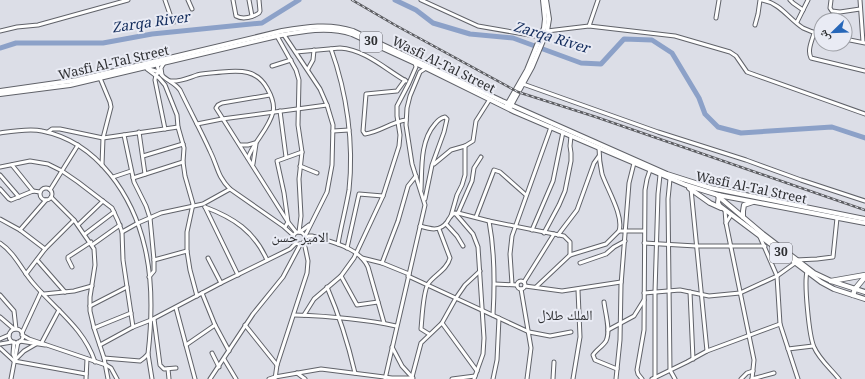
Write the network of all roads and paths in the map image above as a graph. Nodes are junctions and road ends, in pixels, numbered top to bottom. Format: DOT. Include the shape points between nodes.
graph roads {
  1 [pos="128,0"];
  2 [pos="165,0"];
  3 [pos="188,0"];
  4 [pos="233,0"];
  5 [pos="249,0"];
  6 [pos="259,0"];
  7 [pos="421,0"];
  8 [pos="543,0"];
  9 [pos="546,0"];
  10 [pos="598,0"];
  11 [pos="719,0"];
  12 [pos="761,0"];
  13 [pos="790,0"];
  14 [pos="808,0"];
  15 [pos="831,0"];
  16 [pos="860,0"];
  17 [pos="767,1"];
  18 [pos="192,9"];
  19 [pos="860,9"];
  20 [pos="803,10"];
  21 [pos="252,16"];
  22 [pos="716,18"];
  23 [pos="797,22"];
  24 [pos="173,23"];
  25 [pos="755,25"];
  26 [pos="589,26"];
  27 [pos="0,31"];
  28 [pos="547,31"];
  29 [pos="813,32"];
  30 [pos="284,35"];
  31 [pos="278,36"];
  32 [pos="813,36"];
  33 [pos="541,37"];
  34 [pos="853,40"];
  35 [pos="864,42"];
  36 [pos="540,45"];
  37 [pos="331,49"];
  38 [pos="314,50"];
  39 [pos="296,52"];
  40 [pos="536,53"];
  41 [pos="291,60"];
  42 [pos="156,62"];
  43 [pos="164,63"];
  44 [pos="415,63"];
  45 [pos="272,66"];
  46 [pos="141,68"];
  47 [pos="426,68"];
  48 [pos="147,69"];
  49 [pos="308,69"];
  50 [pos="159,72"];
  51 [pos="865,72"];
  52 [pos="156,75"];
  53 [pos="162,76"];
  54 [pos="100,78"];
  55 [pos="405,80"];
  56 [pos="169,81"];
  57 [pos="409,83"];
  58 [pos="523,84"];
  59 [pos="415,86"];
  60 [pos="0,91"];
  61 [pos="0,94"];
  62 [pos="270,95"];
  63 [pos="513,98"];
  64 [pos="490,99"];
  65 [pos="502,101"];
  66 [pos="327,105"];
  67 [pos="508,106"];
  68 [pos="299,108"];
  69 [pos="520,108"];
  70 [pos="280,111"];
  71 [pos="273,112"];
  72 [pos="865,114"];
  73 [pos="222,119"];
  74 [pos="406,120"];
  75 [pos="398,121"];
  76 [pos="197,124"];
  77 [pos="178,127"];
  78 [pos="551,127"];
  79 [pos="165,129"];
  80 [pos="349,130"];
  81 [pos="333,131"];
  82 [pos="48,132"];
  83 [pos="139,132"];
  84 [pos="563,132"];
  85 [pos="0,133"];
  86 [pos="124,135"];
  87 [pos="571,136"];
  88 [pos="103,138"];
  89 [pos="256,142"];
  90 [pos="78,144"];
  91 [pos="183,144"];
  92 [pos="240,145"];
  93 [pos="465,146"];
  94 [pos="599,148"];
  95 [pos="302,152"];
  96 [pos="143,156"];
  97 [pos="599,156"];
  98 [pos="481,157"];
  99 [pos="248,158"];
  100 [pos="286,158"];
  101 [pos="183,162"];
  102 [pos="634,163"];
  103 [pos="12,164"];
  104 [pos="102,165"];
  105 [pos="253,165"];
  106 [pos="432,165"];
  107 [pos="300,166"];
  108 [pos="0,167"];
  109 [pos="650,170"];
  110 [pos="62,171"];
  111 [pos="131,172"];
  112 [pos="317,173"];
  113 [pos="146,174"];
  114 [pos="0,175"];
  115 [pos="660,175"];
  116 [pos="416,176"];
  117 [pos="113,178"];
  118 [pos="133,178"];
  119 [pos="670,179"];
  120 [pos="686,185"];
  121 [pos="0,188"];
  122 [pos="711,188"];
  123 [pos="230,189"];
  124 [pos="691,189"];
  125 [pos="33,190"];
  126 [pos="50,190"];
  127 [pos="724,191"];
  128 [pos="40,192"];
  129 [pos="421,192"];
  130 [pos="526,195"];
  131 [pos="718,195"];
  132 [pos="383,196"];
  133 [pos="18,197"];
  134 [pos="51,197"];
  135 [pos="46,200"];
  136 [pos="103,201"];
  137 [pos="425,201"];
  138 [pos="754,201"];
  139 [pos="865,201"];
  140 [pos="193,206"];
  141 [pos="204,206"];
  142 [pos="724,209"];
  143 [pos="114,212"];
  144 [pos="456,213"];
  145 [pos="731,215"];
  146 [pos="451,216"];
  147 [pos="476,217"];
  148 [pos="743,217"];
  149 [pos="150,218"];
  150 [pos="837,218"];
  151 [pos="0,219"];
  152 [pos="865,219"];
  153 [pos="74,220"];
  154 [pos="489,221"];
  155 [pos="288,222"];
  156 [pos="138,223"];
  157 [pos="726,223"];
  158 [pos="865,223"];
  159 [pos="446,224"];
  160 [pos="78,225"];
  161 [pos="120,225"];
  162 [pos="309,226"];
  163 [pos="420,226"];
  164 [pos="515,226"];
  165 [pos="285,227"];
  166 [pos="439,228"];
  167 [pos="20,230"];
  168 [pos="532,230"];
  169 [pos="619,231"];
  170 [pos="626,231"];
  171 [pos="644,231"];
  172 [pos="122,232"];
  173 [pos="297,233"];
  174 [pos="544,233"];
  175 [pos="85,234"];
  176 [pos="554,234"];
  177 [pos="558,234"];
  178 [pos="760,237"];
  179 [pos="304,239"];
  180 [pos="625,241"];
  181 [pos="0,243"];
  182 [pos="644,243"];
  183 [pos="91,244"];
  184 [pos="295,244"];
  185 [pos="338,244"];
  186 [pos="657,244"];
  187 [pos="300,245"];
  188 [pos="463,246"];
  189 [pos="669,246"];
  190 [pos="696,246"];
  191 [pos="731,246"];
  192 [pos="765,246"];
  193 [pos="347,248"];
  194 [pos="45,249"];
  195 [pos="188,252"];
  196 [pos="357,253"];
  197 [pos="570,255"];
  198 [pos="361,257"];
  199 [pos="208,258"];
  200 [pos="37,260"];
  201 [pos="154,260"];
  202 [pos="267,260"];
  203 [pos="796,262"];
  204 [pos="382,263"];
  205 [pos="580,263"];
  206 [pos="72,267"];
  207 [pos="480,271"];
  208 [pos="807,272"];
  209 [pos="26,274"];
  210 [pos="238,275"];
  211 [pos="408,275"];
  212 [pos="341,276"];
  213 [pos="777,276"];
  214 [pos="865,276"];
  215 [pos="149,277"];
  216 [pos="831,280"];
  217 [pos="621,282"];
  218 [pos="221,283"];
  219 [pos="495,284"];
  220 [pos="512,284"];
  221 [pos="525,284"];
  222 [pos="428,285"];
  223 [pos="517,285"];
  224 [pos="92,286"];
  225 [pos="127,287"];
  226 [pos="327,287"];
  227 [pos="536,287"];
  228 [pos="520,289"];
  229 [pos="855,289"];
  230 [pos="578,290"];
  231 [pos="669,290"];
  232 [pos="65,292"];
  233 [pos="655,292"];
  234 [pos="690,292"];
  235 [pos="865,292"];
  236 [pos="42,293"];
  237 [pos="202,293"];
  238 [pos="644,293"];
  239 [pos="740,293"];
  240 [pos="0,295"];
  241 [pos="701,295"];
  242 [pos="853,295"];
  243 [pos="197,296"];
  244 [pos="456,298"];
  245 [pos="865,299"];
  246 [pos="644,300"];
  247 [pos="378,302"];
  248 [pos="604,302"];
  249 [pos="90,306"];
  250 [pos="176,308"];
  251 [pos="59,310"];
  252 [pos="482,311"];
  253 [pos="131,313"];
  254 [pos="294,315"];
  255 [pos="304,315"];
  256 [pos="493,315"];
  257 [pos="0,317"];
  258 [pos="339,318"];
  259 [pos="499,318"];
  260 [pos="153,320"];
  261 [pos="5,322"];
  262 [pos="620,322"];
  263 [pos="26,323"];
  264 [pos="384,323"];
  265 [pos="442,323"];
  266 [pos="780,324"];
  267 [pos="215,325"];
  268 [pos="245,325"];
  269 [pos="396,326"];
  270 [pos="133,327"];
  271 [pos="94,328"];
  272 [pos="16,329"];
  273 [pos="608,330"];
  274 [pos="529,332"];
  275 [pos="571,332"];
  276 [pos="10,333"];
  277 [pos="22,334"];
  278 [pos="429,334"];
  279 [pos="749,336"];
  280 [pos="0,339"];
  281 [pos="13,342"];
  282 [pos="19,342"];
  283 [pos="42,342"];
  284 [pos="0,344"];
  285 [pos="36,344"];
  286 [pos="49,345"];
  287 [pos="100,345"];
  288 [pos="186,345"];
  289 [pos="813,346"];
  290 [pos="392,347"];
  291 [pos="0,348"];
  292 [pos="788,349"];
  293 [pos="229,351"];
  294 [pos="707,351"];
  295 [pos="212,353"];
  296 [pos="148,354"];
  297 [pos="104,358"];
  298 [pos="224,359"];
  299 [pos="693,359"];
  300 [pos="14,360"];
  301 [pos="87,360"];
  302 [pos="95,362"];
  303 [pos="554,362"];
  304 [pos="106,365"];
  305 [pos="277,365"];
  306 [pos="219,367"];
  307 [pos="176,368"];
  308 [pos="168,369"];
  309 [pos="617,369"];
  310 [pos="670,370"];
  311 [pos="477,371"];
  312 [pos="753,371"];
  313 [pos="354,372"];
  314 [pos="297,373"];
  315 [pos="774,373"];
  316 [pos="86,374"];
  317 [pos="474,377"];
  318 [pos="275,378"];
  319 [pos="385,378"];
  320 [pos="413,378"];
  321 [pos="654,378"];
  322 [pos="11,379"];
  323 [pos="86,379"];
  324 [pos="108,379"];
  325 [pos="117,379"];
  326 [pos="152,379"];
  327 [pos="169,379"];
  328 [pos="195,379"];
  329 [pos="210,379"];
  330 [pos="236,379"];
  331 [pos="269,379"];
  332 [pos="305,379"];
  333 [pos="452,379"];
  334 [pos="493,379"];
  335 [pos="527,379"];
  336 [pos="553,379"];
  337 [pos="574,379"];
  338 [pos="616,379"];
  339 [pos="642,379"];
  340 [pos="675,379"];
  341 [pos="741,379"];
  342 [pos="752,379"];
  343 [pos="798,379"];
  344 [pos="839,379"];
  1 -- 27 [label="street" via="44,23"];
  2 -- 24 [label="street"];
  3 -- 18 [label="street"];
  4 -- 21 [label="street" via="238,18"];
  5 -- 21 [label="street"];
  6 -- 21 [label="street" via="260,12"];
  7 -- 33 [label="street" via="478,26"];
  8 -- 33 [label="main road" via="545,19"];
  9 -- 28 [label="main road" via="549,19"];
  10 -- 26 [label="street"];
  11 -- 22 [label="street"];
  12 -- 17 [label="street"];
  12 -- 25 [label="street"];
  13 -- 20 [label="street"];
  14 -- 20 [label="street"];
  15 -- 19 [label="street" via="832,11"];
  16 -- 19 [label="street"];
  17 -- 23 [label="street"];
  19 -- 35 [label="street"];
  20 -- 23 [label="street"];
  23 -- 29 [label="street"];
  26 -- 28 [label="street"];
  26 -- 72 [label="street" via="675,36 730,52 747,72"];
  28 -- 36 [label="main road"];
  30 -- 31 [label="main road, Wasfi Al-Tal Street / 30"];
  30 -- 39 [label="street"];
  30 -- 44 [label="main road, Wasfi Al-Tal Street / 30" via="321,30 347,32"];
  31 -- 41 [label="street"];
  31 -- 43 [label="main road, Wasfi Al-Tal Street / 30"];
  32 -- 51 [label="street" via="809,50 811,58"];
  33 -- 36 [label="main road"];
  34 -- 35 [label="street"];
  36 -- 40 [label="main road"];
  37 -- 38 [label="street"];
  37 -- 55 [label="street" via="342,48 369,58"];
  37 -- 80 [label="street" via="341,82"];
  38 -- 39 [label="street"];
  38 -- 49 [label="street" via="313,60"];
  39 -- 49 [label="street"];
  40 -- 58 [label="main road"];
  40 -- 63 [label="main road"];
  41 -- 45 [label="street"];
  41 -- 68 [label="street" via="299,77"];
  42 -- 43 [label="main road, Wasfi Al-Tal Street / 30"];
  42 -- 46 [label="main road, Wasfi Al-Tal Street / 30"];
  42 -- 50 [label="street"];
  42 -- 60 [label="main road, Wasfi Al-Tal Street / 30" via="77,80"];
  42 -- 65 [label="main road, Wasfi Al-Tal Street / 30" via="288,30 312,26 338,27 353,31"];
  43 -- 53 [label="street"];
  44 -- 47 [label="main road, Wasfi Al-Tal Street / 30"];
  44 -- 57 [label="street"];
  46 -- 48 [label="street"];
  46 -- 54 [label="main road, Wasfi Al-Tal Street / 30"];
  47 -- 59 [label="street" via="420,72"];
  47 -- 64 [label="main road, Wasfi Al-Tal Street / 30"];
  48 -- 50 [label="street"];
  48 -- 52 [label="street"];
  49 -- 66 [label="street"];
  50 -- 52 [label="street"];
  50 -- 53 [label="street"];
  52 -- 77 [label="street" via="165,85 174,104"];
  52 -- 79 [label="street"];
  53 -- 56 [label="street"];
  54 -- 61 [label="main road, Wasfi Al-Tal Street / 30"];
  54 -- 88 [label="street" via="111,105"];
  55 -- 57 [label="street"];
  55 -- 75 [label="street" via="397,91 366,94 363,131 365,134 378,131"];
  56 -- 62 [label="street" via="242,70 259,78"];
  56 -- 76 [label="street" via="178,88"];
  57 -- 59 [label="street"];
  57 -- 75 [label="street" via="397,106"];
  58 -- 63 [label="main road"];
  58 -- 139 [label="street"];
  59 -- 74 [label="street" via="408,102"];
  62 -- 71 [label="street" via="273,100"];
  62 -- 73 [label="street" via="218,105 216,109"];
  63 -- 65 [label="main road"];
  63 -- 67 [label="main road"];
  63 -- 69 [label="main road"];
  64 -- 67 [label="main road, Wasfi Al-Tal Street / 30"];
  64 -- 93 [label="street" via="476,121 473,141"];
  65 -- 67 [label="main road, Wasfi Al-Tal Street / 30"];
  66 -- 68 [label="street"];
  66 -- 81 [label="street" via="332,117"];
  67 -- 69 [label="main road, Wasfi Al-Tal Street / 30"];
  67 -- 78 [label="main road, Wasfi Al-Tal Street / 30"];
  68 -- 70 [label="street"];
  68 -- 95 [label="street" via="298,125"];
  69 -- 122 [label="main road, Wasfi Al-Tal Street / 30" via="667,174"];
  70 -- 71 [label="street"];
  70 -- 100 [label="street"];
  71 -- 73 [label="street"];
  71 -- 89 [label="street"];
  73 -- 76 [label="street"];
  73 -- 92 [label="street"];
  74 -- 75 [label="street"];
  74 -- 116 [label="street" via="409,149"];
  75 -- 132 [label="street" via="399,146"];
  76 -- 123 [label="street" via="221,179"];
  77 -- 79 [label="street"];
  77 -- 91 [label="street"];
  78 -- 84 [label="main road, Wasfi Al-Tal Street / 30"];
  78 -- 130 [label="street"];
  79 -- 83 [label="street"];
  80 -- 81 [label="street"];
  80 -- 185 [label="street" via="349,190"];
  81 -- 162 [label="street" via="328,188"];
  82 -- 85 [label="street" via="37,130"];
  82 -- 88 [label="street" via="60,129"];
  82 -- 90 [label="street"];
  83 -- 86 [label="street"];
  83 -- 96 [label="street"];
  84 -- 87 [label="main road, Wasfi Al-Tal Street / 30"];
  84 -- 168 [label="street" via="553,181"];
  86 -- 88 [label="street"];
  86 -- 111 [label="street"];
  87 -- 94 [label="main road, Wasfi Al-Tal Street / 30"];
  87 -- 174 [label="street" via="571,161 565,191"];
  88 -- 104 [label="street"];
  89 -- 92 [label="street" via="248,146"];
  89 -- 99 [label="street"];
  89 -- 105 [label="street"];
  90 -- 104 [label="street"];
  90 -- 110 [label="street"];
  91 -- 96 [label="street"];
  91 -- 101 [label="street"];
  92 -- 99 [label="street"];
  93 -- 106 [label="street" via="452,150"];
  93 -- 146 [label="street" via="465,175"];
  94 -- 97 [label="street"];
  94 -- 102 [label="main road, Wasfi Al-Tal Street / 30"];
  95 -- 100 [label="street"];
  95 -- 107 [label="street"];
  96 -- 113 [label="street"];
  97 -- 169 [label="street" via="602,173 619,220"];
  97 -- 177 [label="street" via="594,163 580,203"];
  98 -- 144 [label="street"];
  99 -- 105 [label="street"];
  100 -- 155 [label="street" via="277,162"];
  101 -- 113 [label="street"];
  101 -- 140 [label="street" via="184,176"];
  102 -- 109 [label="main road, Wasfi Al-Tal Street / 30"];
  102 -- 170 [label="street" via="629,183"];
  103 -- 108 [label="street"];
  103 -- 110 [label="street" via="36,162 48,164"];
  103 -- 125 [label="street"];
  104 -- 117 [label="street"];
  105 -- 155 [label="street"];
  106 -- 129 [label="street" via="444,132 447,119 445,117 430,129 427,136"];
  106 -- 137 [label="street"];
  107 -- 112 [label="street"];
  107 -- 173 [label="street" via="298,179 301,216"];
  109 -- 115 [label="main road, Wasfi Al-Tal Street / 30"];
  109 -- 171 [label="street" via="645,185"];
  110 -- 126 [label="street"];
  110 -- 136 [label="street"];
  111 -- 117 [label="street"];
  111 -- 118 [label="street"];
  113 -- 118 [label="street"];
  114 -- 133 [label="street"];
  115 -- 119 [label="main road, Wasfi Al-Tal Street / 30"];
  115 -- 186 [label="street"];
  116 -- 129 [label="street"];
  116 -- 204 [label="street" via="408,186"];
  117 -- 156 [label="street"];
  118 -- 149 [label="street"];
  119 -- 120 [label="main road, Wasfi Al-Tal Street / 30"];
  119 -- 189 [label="street"];
  120 -- 124 [label="main road"];
  120 -- 131 [label="main road, Wasfi Al-Tal Street / 30"];
  121 -- 133 [label="street" via="10,200"];
  122 -- 127 [label="main road, Wasfi Al-Tal Street"];
  122 -- 131 [label="main road, 30"];
  123 -- 141 [label="street"];
  123 -- 165 [label="street"];
  124 -- 142 [label="main road"];
  124 -- 190 [label="street"];
  125 -- 128 [label="street"];
  125 -- 133 [label="street"];
  126 -- 128 [label="street" via="45,188"];
  126 -- 134 [label="street"];
  127 -- 131 [label="main road"];
  127 -- 152 [label="main road, Wasfi Al-Tal Street"];
  128 -- 135 [label="street" via="41,198"];
  129 -- 137 [label="street"];
  130 -- 147 [label="street" via="500,172 494,170"];
  130 -- 164 [label="street"];
  131 -- 138 [label="main road, Wasfi Al-Tal Street"];
  131 -- 142 [label="main road, 30" via="718,202"];
  131 -- 148 [label="main road, 30"];
  132 -- 193 [label="street" via="359,194"];
  132 -- 196 [label="street"];
  134 -- 135 [label="street"];
  134 -- 153 [label="street"];
  135 -- 167 [label="street"];
  136 -- 143 [label="street"];
  136 -- 160 [label="street"];
  137 -- 163 [label="street"];
  138 -- 148 [label="main road" via="744,205"];
  138 -- 150 [label="main road, Wasfi Al-Tal Street"];
  140 -- 141 [label="street"];
  140 -- 149 [label="street"];
  140 -- 195 [label="street" via="187,232"];
  141 -- 202 [label="street" via="242,226 259,244"];
  141 -- 210 [label="street"];
  142 -- 145 [label="main road, 30"];
  142 -- 157 [label="street"];
  143 -- 161 [label="street"];
  143 -- 175 [label="street"];
  144 -- 146 [label="street"];
  144 -- 147 [label="street"];
  144 -- 207 [label="street" via="476,240"];
  145 -- 157 [label="street"];
  145 -- 178 [label="main road, 30"];
  146 -- 159 [label="street"];
  147 -- 154 [label="street"];
  148 -- 203 [label="main road, 30"];
  149 -- 156 [label="street"];
  149 -- 201 [label="street"];
  150 -- 158 [label="main road, Wasfi Al-Tal Street"];
  150 -- 203 [label="street" via="833,257"];
  151 -- 167 [label="street"];
  153 -- 160 [label="street"];
  153 -- 194 [label="street"];
  154 -- 164 [label="street"];
  154 -- 219 [label="street" via="494,249"];
  155 -- 165 [label="street"];
  155 -- 173 [label="street"];
  156 -- 172 [label="street"];
  156 -- 215 [label="street"];
  157 -- 191 [label="street"];
  159 -- 166 [label="street"];
  159 -- 188 [label="street"];
  160 -- 175 [label="street"];
  161 -- 172 [label="street"];
  161 -- 183 [label="street"];
  162 -- 173 [label="street"];
  162 -- 179 [label="street"];
  163 -- 166 [label="street"];
  163 -- 211 [label="street"];
  164 -- 168 [label="street"];
  164 -- 220 [label="street" via="510,246"];
  165 -- 173 [label="street"];
  166 -- 222 [label="street" via="450,260"];
  167 -- 194 [label="street"];
  168 -- 174 [label="street"];
  169 -- 170 [label="street"];
  169 -- 197 [label="street" via="606,244"];
  170 -- 171 [label="street"];
  170 -- 180 [label="street"];
  171 -- 182 [label="street"];
  172 -- 225 [label="street"];
  173 -- 179 [label="street"];
  173 -- 184 [label="street" via="292,239"];
  174 -- 176 [label="street"];
  175 -- 183 [label="street"];
  176 -- 177 [label="street"];
  176 -- 221 [label="street"];
  177 -- 197 [label="street" via="570,242"];
  178 -- 192 [label="street"];
  178 -- 203 [label="main road, 30"];
  179 -- 185 [label="street" via="310,236"];
  179 -- 187 [label="street"];
  179 -- 254 [label="street" via="308,267"];
  180 -- 205 [label="street" via="606,254"];
  180 -- 217 [label="street"];
  181 -- 209 [label="street"];
  182 -- 186 [label="street"];
  182 -- 238 [label="street"];
  183 -- 206 [label="street" via="68,257"];
  183 -- 224 [label="street" via="95,265"];
  184 -- 187 [label="street"];
  184 -- 202 [label="street"];
  185 -- 193 [label="street"];
  186 -- 189 [label="street"];
  186 -- 233 [label="street"];
  187 -- 268 [label="street" via="283,277"];
  189 -- 190 [label="street"];
  189 -- 231 [label="street"];
  190 -- 191 [label="street"];
  190 -- 241 [label="street"];
  191 -- 192 [label="street"];
  191 -- 239 [label="street"];
  192 -- 213 [label="street"];
  193 -- 196 [label="street"];
  194 -- 200 [label="street"];
  195 -- 201 [label="street"];
  195 -- 243 [label="street"];
  196 -- 198 [label="street"];
  196 -- 212 [label="street"];
  197 -- 227 [label="street"];
  198 -- 204 [label="street"];
  198 -- 247 [label="street" via="368,267"];
  199 -- 218 [label="street"];
  200 -- 209 [label="street"];
  200 -- 232 [label="street"];
  201 -- 215 [label="street" via="154,271"];
  202 -- 210 [label="street"];
  203 -- 208 [label="main road, 30"];
  203 -- 213 [label="street"];
  203 -- 216 [label="main road, 30"];
  204 -- 211 [label="street"];
  207 -- 244 [label="street"];
  207 -- 252 [label="street"];
  208 -- 242 [label="main road, 30" via="828,286"];
  208 -- 289 [label="street" via="808,313"];
  209 -- 236 [label="street"];
  210 -- 218 [label="street"];
  211 -- 222 [label="street"];
  211 -- 269 [label="street"];
  212 -- 226 [label="street"];
  212 -- 247 [label="street" via="357,305"];
  213 -- 239 [label="street"];
  213 -- 266 [label="street"];
  214 -- 216 [label="highway"];
  214 -- 229 [label="highway"];
  215 -- 260 [label="street"];
  216 -- 229 [label="main road, 30"];
  217 -- 230 [label="street"];
  217 -- 262 [label="street"];
  218 -- 237 [label="street"];
  219 -- 220 [label="street"];
  219 -- 256 [label="street"];
  220 -- 223 [label="street"];
  221 -- 223 [label="street" via="520,281"];
  221 -- 227 [label="street"];
  221 -- 228 [label="street" via="524,288"];
  222 -- 244 [label="street"];
  222 -- 278 [label="street" via="421,329"];
  223 -- 228 [label="street"];
  224 -- 232 [label="street"];
  224 -- 249 [label="street"];
  225 -- 249 [label="street"];
  225 -- 253 [label="street"];
  226 -- 255 [label="street" via="314,299"];
  226 -- 258 [label="street"];
  227 -- 230 [label="street" via="562,292"];
  228 -- 274 [label="street"];
  229 -- 235 [label="main road, 30"];
  229 -- 242 [label="highway"];
  230 -- 337 [label="street" via="580,337"];
  231 -- 233 [label="street"];
  231 -- 234 [label="street"];
  231 -- 310 [label="street"];
  232 -- 236 [label="street"];
  233 -- 238 [label="street"];
  233 -- 321 [label="street"];
  234 -- 241 [label="street"];
  234 -- 299 [label="street"];
  236 -- 251 [label="street"];
  236 -- 263 [label="street"];
  237 -- 243 [label="street"];
  237 -- 267 [label="street"];
  238 -- 246 [label="street"];
  239 -- 241 [label="street"];
  239 -- 279 [label="street"];
  240 -- 272 [label="street" via="14,311"];
  241 -- 294 [label="street"];
  242 -- 245 [label="main road, 30"];
  243 -- 250 [label="street"];
  244 -- 252 [label="street"];
  244 -- 265 [label="street"];
  246 -- 262 [label="street" via="634,316"];
  246 -- 339 [label="street" via="644,330 637,371"];
  247 -- 264 [label="street"];
  248 -- 273 [label="street"];
  249 -- 271 [label="street"];
  250 -- 260 [label="street"];
  250 -- 288 [label="street"];
  251 -- 283 [label="street"];
  251 -- 302 [label="street" via="73,324"];
  252 -- 256 [label="street"];
  252 -- 311 [label="street" via="483,354"];
  253 -- 270 [label="street"];
  253 -- 271 [label="street"];
  254 -- 255 [label="street"];
  254 -- 305 [label="street"];
  255 -- 258 [label="street"];
  256 -- 259 [label="street"];
  257 -- 261 [label="street"];
  258 -- 264 [label="street"];
  258 -- 313 [label="street"];
  259 -- 274 [label="street"];
  259 -- 334 [label="street" via="497,360"];
  260 -- 270 [label="street"];
  260 -- 296 [label="street"];
  260 -- 308 [label="street" via="160,365"];
  261 -- 272 [label="street"];
  261 -- 276 [label="street"];
  262 -- 273 [label="street"];
  262 -- 309 [label="street"];
  263 -- 272 [label="street"];
  263 -- 277 [label="street"];
  264 -- 269 [label="street"];
  265 -- 278 [label="street"];
  265 -- 311 [label="street"];
  266 -- 279 [label="street"];
  266 -- 292 [label="street"];
  267 -- 288 [label="street"];
  267 -- 293 [label="street"];
  268 -- 293 [label="street"];
  268 -- 305 [label="street"];
  269 -- 290 [label="street"];
  270 -- 287 [label="street"];
  271 -- 287 [label="street"];
  272 -- 276 [label="street"];
  272 -- 277 [label="street"];
  273 -- 309 [label="street" via="605,342 593,356 595,360"];
  274 -- 275 [label="street" via="550,336"];
  274 -- 335 [label="street" via="531,348"];
  276 -- 280 [label="street"];
  276 -- 281 [label="street"];
  277 -- 282 [label="street"];
  277 -- 283 [label="street" via="29,339"];
  278 -- 320 [label="street" via="420,346"];
  279 -- 294 [label="street"];
  279 -- 312 [label="street" via="754,360"];
  281 -- 282 [label="street"];
  281 -- 284 [label="street"];
  281 -- 300 [label="street"];
  282 -- 285 [label="street"];
  282 -- 300 [label="street"];
  283 -- 286 [label="street"];
  285 -- 286 [label="street"];
  285 -- 300 [label="street"];
  286 -- 301 [label="street"];
  287 -- 297 [label="street"];
  288 -- 328 [label="street"];
  289 -- 292 [label="street"];
  289 -- 344 [label="street"];
  290 -- 319 [label="street"];
  290 -- 320 [label="street" via="402,366"];
  291 -- 300 [label="street"];
  292 -- 343 [label="street"];
  293 -- 298 [label="street"];
  294 -- 299 [label="street"];
  295 -- 306 [label="street"];
  296 -- 297 [label="street" via="140,361"];
  296 -- 326 [label="street"];
  297 -- 304 [label="street"];
  298 -- 306 [label="street"];
  298 -- 330 [label="street"];
  299 -- 310 [label="street"];
  300 -- 316 [label="street"];
  300 -- 322 [label="street"];
  301 -- 302 [label="street"];
  301 -- 316 [label="street"];
  302 -- 304 [label="street"];
  303 -- 336 [label="street"];
  304 -- 324 [label="street"];
  304 -- 325 [label="street" via="111,368"];
  305 -- 318 [label="street"];
  306 -- 329 [label="street"];
  307 -- 308 [label="street"];
  308 -- 327 [label="street"];
  309 -- 338 [label="street"];
  310 -- 321 [label="street"];
  310 -- 340 [label="street"];
  311 -- 317 [label="street"];
  312 -- 341 [label="street"];
  312 -- 342 [label="street"];
  313 -- 314 [label="street" via="321,369"];
  313 -- 319 [label="street"];
  314 -- 318 [label="street"];
  314 -- 332 [label="street"];
  315 -- 342 [label="street"];
  316 -- 323 [label="street"];
  317 -- 333 [label="street"];
  318 -- 331 [label="street"];
  319 -- 320 [label="street"];
}
